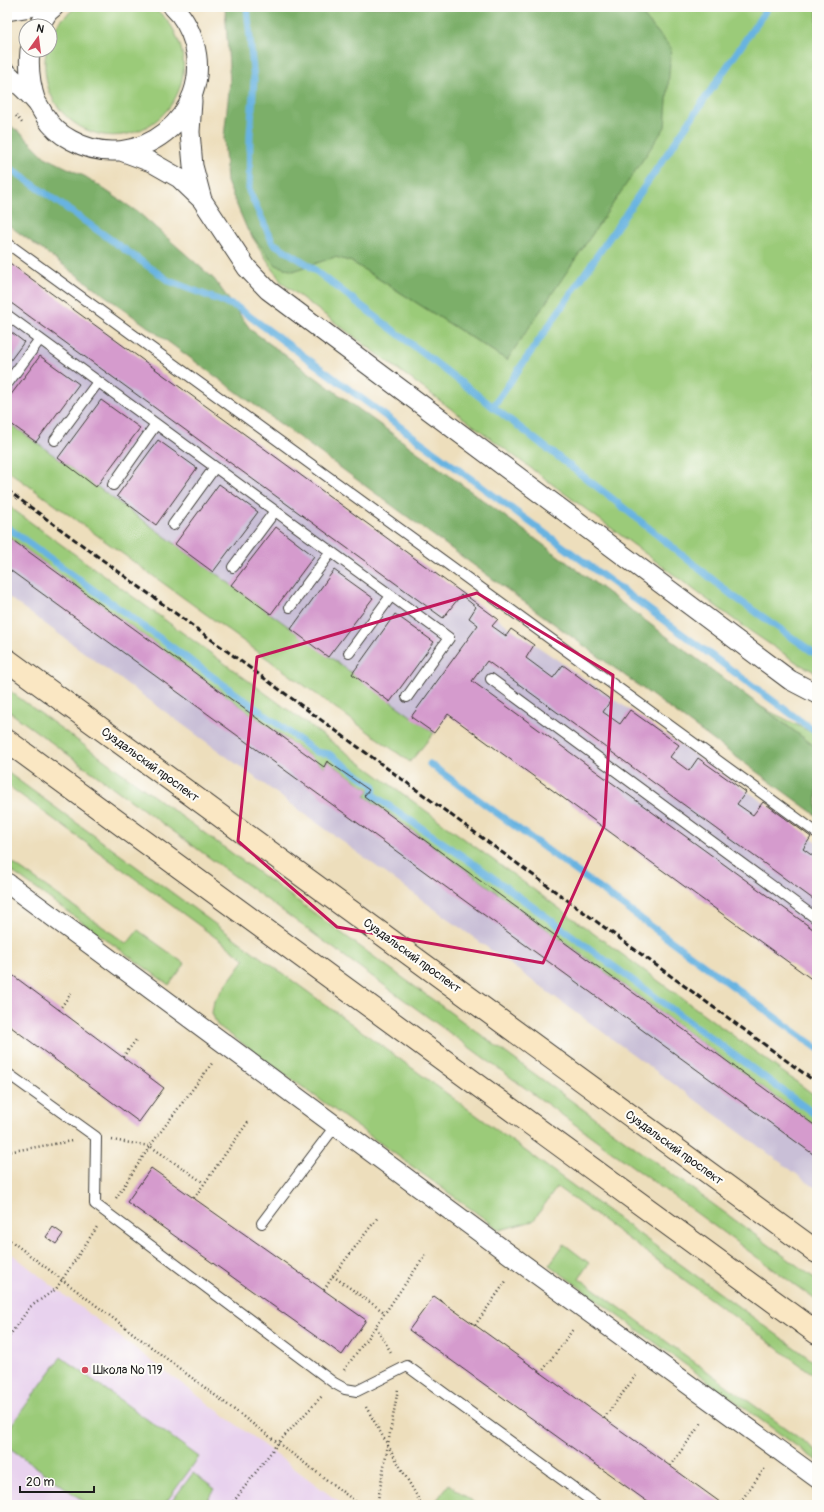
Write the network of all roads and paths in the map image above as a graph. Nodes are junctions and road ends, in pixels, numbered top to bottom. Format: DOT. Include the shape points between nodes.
graph roads {
  1 [pos="31,7"];
  2 [pos="54,7"];
  3 [pos="173,7"];
  4 [pos="7,12"];
  5 [pos="44,18"];
  6 [pos="29,58"];
  7 [pos="7,73"];
  8 [pos="192,98"];
  9 [pos="36,103"];
  10 [pos="121,151"];
  11 [pos="202,200"];
  12 [pos="7,243"];
  13 [pos="7,315"];
  14 [pos="40,339"];
  15 [pos="98,382"];
  16 [pos="7,384"];
  17 [pos="156,424"];
  18 [pos="55,440"];
  19 [pos="214,467"];
  20 [pos="113,485"];
  21 [pos="274,511"];
  22 [pos="173,525"];
  23 [pos="331,552"];
  24 [pos="233,567"];
  25 [pos="390,596"];
  26 [pos="290,607"];
  27 [pos="349,653"];
  28 [pos="7,660"];
  29 [pos="491,680"];
  30 [pos="817,694"];
  31 [pos="406,697"];
  32 [pos="7,741"];
  33 [pos="817,832"];
  34 [pos="7,883"];
  35 [pos="817,919"];
  36 [pos="71,993"];
  37 [pos="59,1010"];
  38 [pos="136,1040"];
  39 [pos="226,1044"];
  40 [pos="123,1057"];
  41 [pos="7,1073"];
  42 [pos="248,1122"];
  43 [pos="336,1125"];
  44 [pos="194,1198"];
  45 [pos="106,1213"];
  46 [pos="378,1217"];
  47 [pos="262,1223"];
  48 [pos="7,1238"];
  49 [pos="817,1252"];
  50 [pos="427,1253"];
  51 [pos="520,1262"];
  52 [pos="333,1276"];
  53 [pos="63,1280"];
  54 [pos="324,1290"];
  55 [pos="587,1310"];
  56 [pos="384,1312"];
  57 [pos="475,1325"];
  58 [pos="375,1327"];
  59 [pos="817,1333"];
  60 [pos="7,1339"];
  61 [pos="650,1356"];
  62 [pos="402,1368"];
  63 [pos="541,1373"];
  64 [pos="334,1383"];
  65 [pos="357,1391"];
  66 [pos="715,1403"];
  67 [pos="604,1418"];
  68 [pos="278,1443"];
  69 [pos="388,1446"];
  70 [pos="778,1449"];
  71 [pos="670,1466"];
  72 [pos="817,1478"];
  73 [pos="231,1505"];
  74 [pos="360,1505"];
  75 [pos="377,1505"];
  76 [pos="422,1505"];
  77 [pos="597,1505"];
  78 [pos="738,1505"];
  1 -- 4 [label="street"];
  2 -- 5 [label="street"];
  3 -- 8 [label="street" via="185,22 196,51 198,67"];
  6 -- 9 [label="street" via="30,85"];
  7 -- 9 [label="street"];
  8 -- 10 [label="street" via="183,114 161,136 139,147"];
  8 -- 11 [label="street" via="190,132 193,166"];
  9 -- 10 [label="street" via="57,130 71,140 104,151"];
  10 -- 11 [label="street" via="151,162 179,178"];
  11 -- 30 [label="street" via="247,268 268,290 784,675"];
  12 -- 33 [label="lane"];
  13 -- 14 [label="lane"];
  14 -- 15 [label="lane"];
  14 -- 16 [label="lane"];
  15 -- 17 [label="lane"];
  15 -- 18 [label="lane"];
  17 -- 19 [label="lane"];
  17 -- 20 [label="lane"];
  19 -- 21 [label="lane"];
  19 -- 22 [label="lane"];
  21 -- 23 [label="lane"];
  21 -- 24 [label="lane"];
  23 -- 25 [label="lane"];
  23 -- 26 [label="lane"];
  25 -- 27 [label="lane"];
  25 -- 31 [label="lane" via="449,638"];
  28 -- 49 [label="main road, Суздальский проспект"];
  29 -- 35 [label="lane"];
  32 -- 59 [label="main road"];
  34 -- 39 [label="street"];
  36 -- 37 [label="path"];
  38 -- 40 [label="path"];
  39 -- 43 [label="street"];
  39 -- 45 [label="path" via="150,1146"];
  41 -- 45 [label="lane" via="96,1137 95,1204"];
  42 -- 44 [label="path"];
  43 -- 47 [label="lane"];
  43 -- 51 [label="street"];
  45 -- 53 [label="path"];
  45 -- 64 [label="lane"];
  46 -- 52 [label="path"];
  48 -- 53 [label="path"];
  50 -- 56 [label="path"];
  51 -- 55 [label="street"];
  51 -- 57 [label="path"];
  52 -- 54 [label="path"];
  52 -- 56 [label="path"];
  53 -- 60 [label="path" via="56,1289 30,1306"];
  53 -- 68 [label="path"];
  55 -- 61 [label="street"];
  55 -- 63 [label="path"];
  56 -- 58 [label="path"];
  58 -- 62 [label="path"];
  58 -- 64 [label="path"];
  61 -- 66 [label="street"];
  61 -- 67 [label="path"];
  62 -- 65 [label="lane"];
  62 -- 69 [label="path"];
  62 -- 77 [label="lane" via="407,1366"];
  64 -- 65 [label="lane" via="345,1389"];
  64 -- 68 [label="path"];
  65 -- 69 [label="path"];
  66 -- 70 [label="street"];
  66 -- 71 [label="path"];
  68 -- 73 [label="path"];
  68 -- 74 [label="path"];
  69 -- 75 [label="path"];
  69 -- 76 [label="path"];
  70 -- 72 [label="street"];
  70 -- 78 [label="path"];
}
